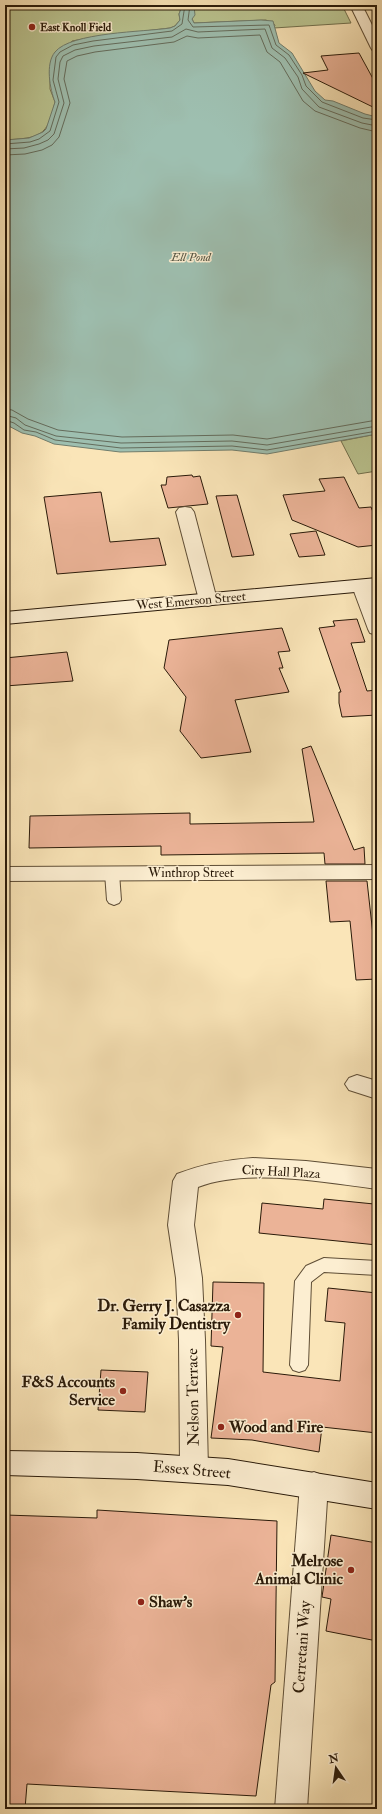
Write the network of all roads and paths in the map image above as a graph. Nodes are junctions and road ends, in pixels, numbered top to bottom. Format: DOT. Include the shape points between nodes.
graph roads {
  1 [pos="356,5"];
  2 [pos="377,48"];
  3 [pos="185,512"];
  4 [pos="369,585"];
  5 [pos="208,600"];
  6 [pos="5,618"];
  7 [pos="377,629"];
  8 [pos="377,872"];
  9 [pos="112,873"];
  10 [pos="5,874"];
  11 [pos="114,900"];
  12 [pos="377,1179"];
  13 [pos="186,1181"];
  14 [pos="377,1268"];
  15 [pos="299,1365"];
  16 [pos="5,1463"];
  17 [pos="194,1469"];
  18 [pos="314,1485"];
  19 [pos="377,1496"];
  20 [pos="291,1809"];
  1 -- 2 [label="street"];
  3 -- 5 [label="street"];
  4 -- 5 [label="street, West Emerson Street"];
  4 -- 7 [label="street"];
  5 -- 6 [label="street, West Emerson Street"];
  8 -- 9 [label="street, Winthrop Street"];
  9 -- 10 [label="street, Winthrop Street"];
  9 -- 11 [label="lane"];
  12 -- 13 [label="street, City Hall Plaza" via="266,1168 210,1172"];
  13 -- 17 [label="street, Nelson Terrace" via="181,1225 189,1278 192,1332"];
  14 -- 15 [label="lane" via="324,1265 316,1267 306,1276 303,1281"];
  16 -- 17 [label="street, Essex Street"];
  17 -- 18 [label="street, Essex Street"];
  18 -- 19 [label="street, Essex Street"];
  18 -- 20 [label="street, Cerretani Way"];
}
